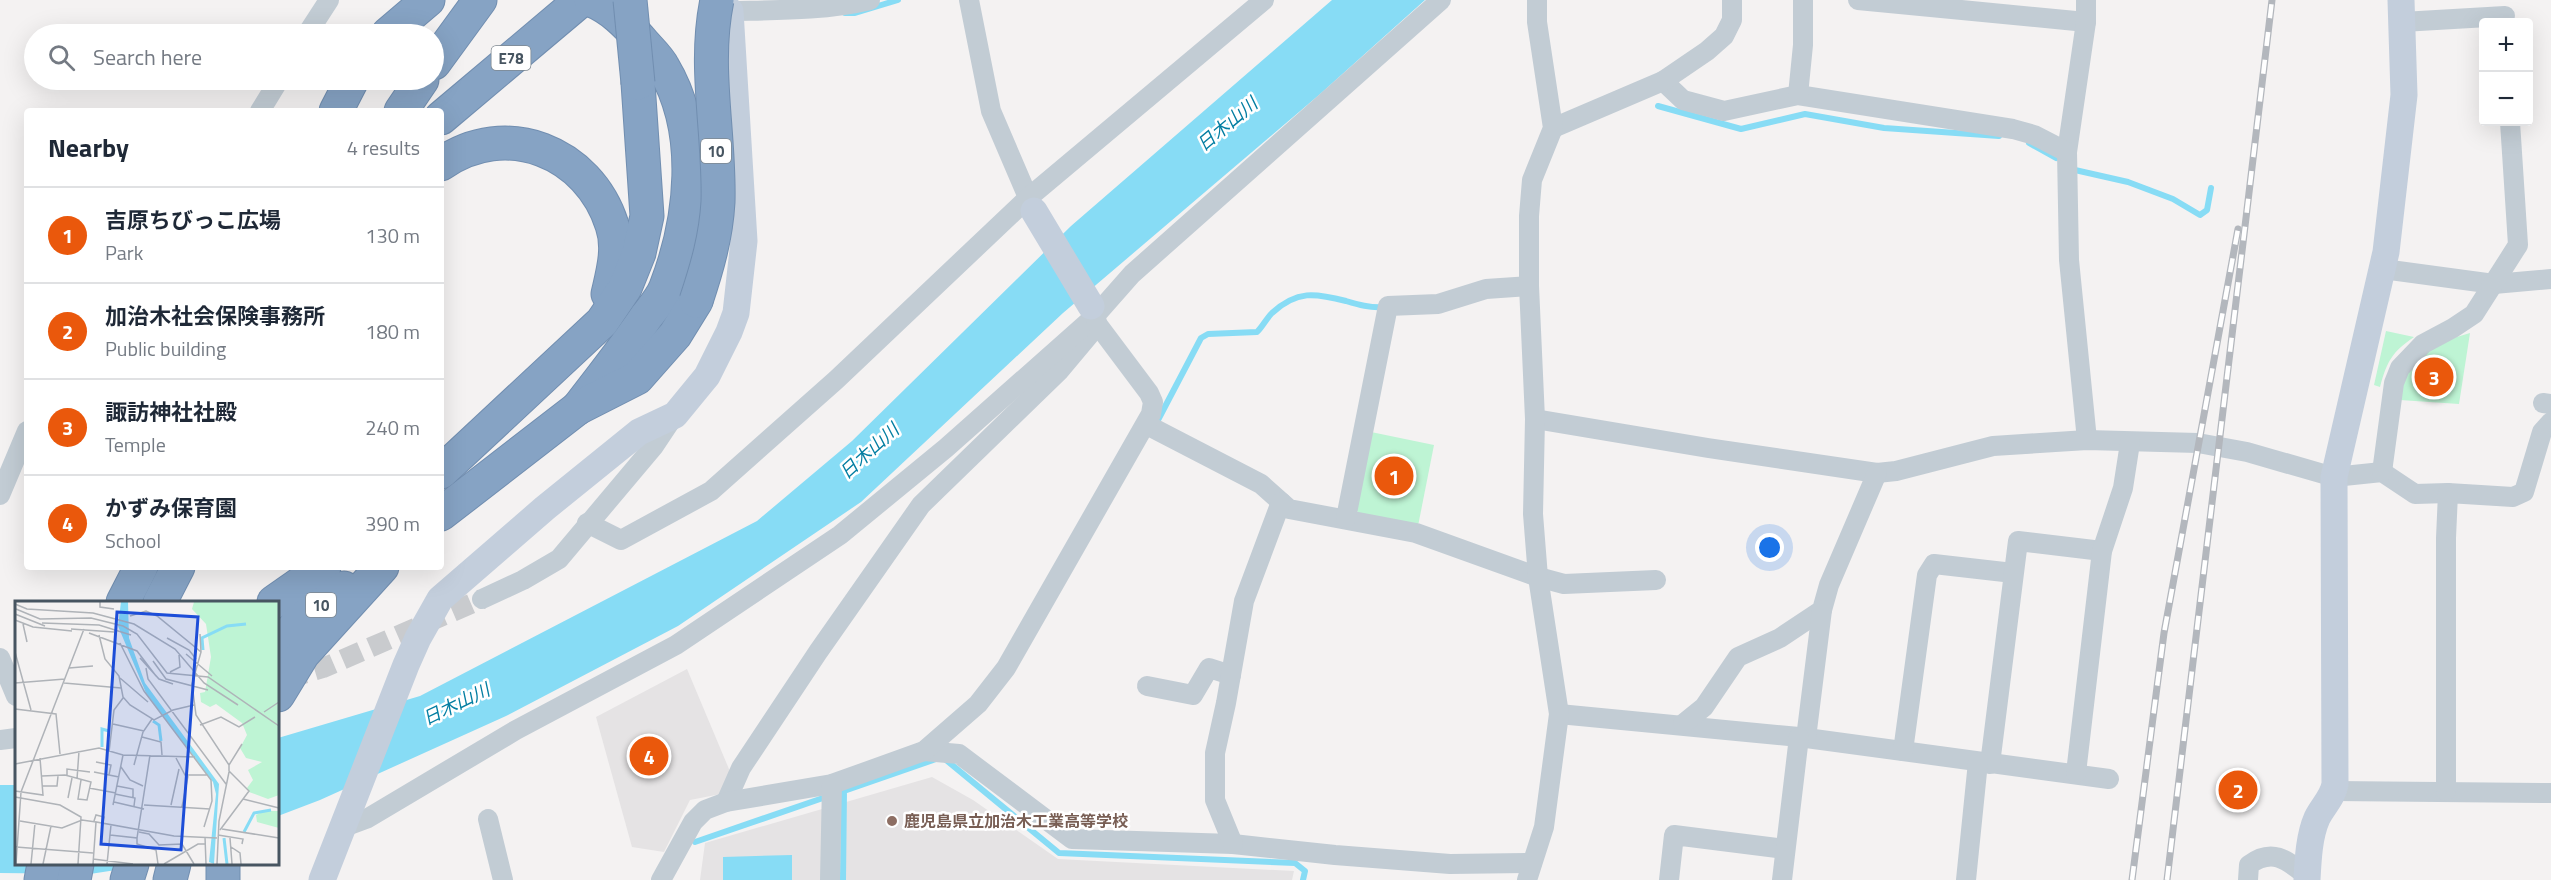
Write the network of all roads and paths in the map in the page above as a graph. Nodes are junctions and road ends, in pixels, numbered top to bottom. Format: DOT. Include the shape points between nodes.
graph roads {
  1 [pos="329,0"];
  2 [pos="428,0"];
  3 [pos="480,0"];
  4 [pos="581,0"];
  5 [pos="591,0"];
  6 [pos="630,0"];
  7 [pos="870,0"];
  8 [pos="969,0"];
  9 [pos="1264,0"];
  10 [pos="1441,0"];
  11 [pos="1537,0"];
  12 [pos="1732,0"];
  13 [pos="1803,0"];
  14 [pos="1858,0"];
  15 [pos="2086,0"];
  16 [pos="2490,0"];
  17 [pos="719,4"];
  18 [pos="2402,11"];
  19 [pos="2492,18"];
  20 [pos="2504,18"];
  21 [pos="2086,22"];
  22 [pos="313,24"];
  23 [pos="400,24"];
  24 [pos="444,49"];
  25 [pos="1663,81"];
  26 [pos="273,90"];
  27 [pos="347,90"];
  28 [pos="415,90"];
  29 [pos="1798,95"];
  30 [pos="262,108"];
  31 [pos="338,108"];
  32 [pos="403,108"];
  33 [pos="444,115"];
  34 [pos="2510,126"];
  35 [pos="1553,128"];
  36 [pos="2067,152"];
  37 [pos="444,162"];
  38 [pos="1031,205"];
  39 [pos="2383,269"];
  40 [pos="2551,279"];
  41 [pos="2494,284"];
  42 [pos="1529,286"];
  43 [pos="1095,316"];
  44 [pos="602,322"];
  45 [pos="578,408"];
  46 [pos="675,415"];
  47 [pos="1535,418"];
  48 [pos="2551,422"];
  49 [pos="1147,425"];
  50 [pos="24,438"];
  51 [pos="2087,440"];
  52 [pos="2130,443"];
  53 [pos="444,469"];
  54 [pos="2382,472"];
  55 [pos="1877,473"];
  56 [pos="2334,477"];
  57 [pos="2448,493"];
  58 [pos="0,495"];
  59 [pos="1281,502"];
  60 [pos="444,512"];
  61 [pos="1346,518"];
  62 [pos="587,524"];
  63 [pos="2102,551"];
  64 [pos="138,570"];
  65 [pos="176,570"];
  66 [pos="320,570"];
  67 [pos="368,570"];
  68 [pos="379,570"];
  69 [pos="2013,573"];
  70 [pos="1538,577"];
  71 [pos="1656,580"];
  72 [pos="482,598"];
  73 [pos="123,601"];
  74 [pos="161,601"];
  75 [pos="276,601"];
  76 [pos="1822,610"];
  77 [pos="279,649"];
  78 [pos="0,658"];
  79 [pos="1231,675"];
  80 [pos="1148,686"];
  81 [pos="279,693"];
  82 [pos="15,694"];
  83 [pos="1559,714"];
  84 [pos="1683,724"];
  85 [pos="15,738"];
  86 [pos="1802,738"];
  87 [pos="0,740"];
  88 [pos="924,751"];
  89 [pos="1904,751"];
  90 [pos="1984,763"];
  91 [pos="2076,773"];
  92 [pos="2109,778"];
  93 [pos="832,784"];
  94 [pos="2334,790"];
  95 [pos="2446,791"];
  96 [pos="2551,793"];
  97 [pos="726,802"];
  98 [pos="488,819"];
  99 [pos="343,822"];
  100 [pos="1233,844"];
  101 [pos="1785,849"];
  102 [pos="44,865"];
  103 [pos="77,865"];
  104 [pos="132,865"];
  105 [pos="1530,872"];
  106 [pos="2307,878"];
  107 [pos="41,880"];
  108 [pos="74,880"];
  109 [pos="127,880"];
  110 [pos="322,880"];
  111 [pos="503,880"];
  112 [pos="661,880"];
  113 [pos="830,880"];
  114 [pos="1669,880"];
  115 [pos="1782,880"];
  116 [pos="1966,880"];
  117 [pos="2248,880"];
  1 -- 22 [label="street"];
  2 -- 23 [label="highway"];
  3 -- 24 [label="highway"];
  4 -- 33 [label="highway, E78"];
  5 -- 45 [label="highway" via="604,5 631,29 663,66 679,105 689,151 689,190 666,289"];
  6 -- 44 [label="highway, bridge" via="647,216 639,254 625,288"];
  7 -- 17 [label="street" via="843,7"];
  8 -- 38 [label="street" via="991,111"];
  9 -- 38 [label="street"];
  10 -- 43 [label="street" via="1132,274"];
  11 -- 35 [label="street"];
  12 -- 25 [label="street" via="1732,20 1724,36"];
  13 -- 29 [label="street"];
  14 -- 21 [label="street"];
  15 -- 21 [label="street"];
  16 -- 20 [label="street" via="2488,3"];
  17 -- 45 [label="highway, 10, bridge" via="710,56 718,204 711,256 696,300 675,335 637,378"];
  17 -- 46 [label="street" via="744,241 736,313 729,333 706,376"];
  18 -- 19 [label="street"];
  18 -- 39 [label="street" via="2404,95"];
  21 -- 36 [label="street"];
  25 -- 29 [label="street" via="1683,100 1724,111"];
  25 -- 35 [label="street"];
  26 -- 30 [label="street"];
  27 -- 31 [label="highway"];
  28 -- 32 [label="highway"];
  29 -- 36 [label="street" via="2013,129"];
  34 -- 41 [label="street" via="2518,245"];
  35 -- 42 [label="street" via="1532,180"];
  36 -- 51 [label="street" via="2068,261"];
  37 -- 44 [label="highway" via="471,149 499,144 528,145 554,154 580,171 598,195 613,226 616,258"];
  38 -- 43 [label="street"];
  38 -- 62 [label="street" via="711,491 621,540"];
  39 -- 41 [label="street"];
  39 -- 56 [label="street"];
  40 -- 41 [label="street"];
  41 -- 54 [label="street" via="2474,314 2423,344 2400,368 2394,383"];
  42 -- 47 [label="street"];
  42 -- 61 [label="street" via="1486,289 1438,304 1388,306"];
  43 -- 49 [label="street" via="1149,393 1153,402"];
  43 -- 97 [label="street" via="1059,370 921,505 741,768"];
  43 -- 99 [label="street" via="946,448 840,535 676,645 516,729 368,818"];
  44 -- 53 [label="highway"];
  45 -- 60 [label="highway, 10"];
  46 -- 62 [label="street" via="654,446"];
  46 -- 99 [label="street" via="639,432 440,599 406,665"];
  47 -- 55 [label="street"];
  47 -- 70 [label="street" via="1533,514"];
  48 -- 57 [label="street" via="2542,432 2524,492 2513,497"];
  49 -- 59 [label="street" via="1261,484"];
  49 -- 88 [label="street" via="1006,668 978,704"];
  50 -- 58 [label="street"];
  51 -- 52 [label="street"];
  51 -- 55 [label="street" via="1993,446"];
  52 -- 56 [label="street" via="2198,443 2247,452"];
  52 -- 63 [label="street" via="2123,488"];
  54 -- 56 [label="street"];
  54 -- 57 [label="street" via="2415,494"];
  55 -- 76 [label="street"];
  56 -- 94 [label="street"];
  57 -- 95 [label="street"];
  59 -- 61 [label="street" via="1289,509"];
  59 -- 79 [label="street" via="1244,601"];
  61 -- 70 [label="street" via="1434,538"];
  62 -- 72 [label="street" via="559,560"];
  63 -- 69 [label="street" via="2019,541"];
  63 -- 91 [label="street"];
  64 -- 73 [label="highway"];
  65 -- 74 [label="highway"];
  66 -- 75 [label="highway, 10"];
  67 -- 77 [label="highway, 10" via="299,621"];
  68 -- 81 [label="highway" via="303,654"];
  69 -- 89 [label="street" via="1934,564 1926,575"];
  69 -- 90 [label="street"];
  70 -- 71 [label="street" via="1564,584"];
  70 -- 83 [label="street"];
  76 -- 84 [label="street" via="1780,638 1738,657 1704,707"];
  76 -- 86 [label="street"];
  78 -- 82 [label="street"];
  79 -- 80 [label="street" via="1209,668 1193,695"];
  79 -- 100 [label="street" via="1215,753 1215,800"];
  83 -- 84 [label="street"];
  83 -- 105 [label="street" via="1544,826"];
  84 -- 86 [label="street"];
  85 -- 87 [label="street"];
  86 -- 89 [label="street"];
  86 -- 101 [label="street"];
  88 -- 93 [label="street"];
  88 -- 100 [label="street" via="959,754 1072,839"];
  89 -- 90 [label="street"];
  90 -- 91 [label="street"];
  90 -- 116 [label="street"];
  91 -- 92 [label="street"];
  93 -- 97 [label="street"];
  93 -- 113 [label="street"];
  94 -- 95 [label="street"];
  94 -- 106 [label="street" via="2317,819"];
  95 -- 96 [label="street"];
  97 -- 112 [label="street" via="705,810 693,822"];
  98 -- 111 [label="street"];
  99 -- 110 [label="street"];
  100 -- 105 [label="street"];
  101 -- 114 [label="street" via="1674,835"];
  101 -- 115 [label="street"];
  102 -- 107 [label="highway"];
  103 -- 108 [label="highway"];
  104 -- 109 [label="highway"];
  106 -- 117 [label="street" via="2284,857 2259,857 2250,865"];
}
